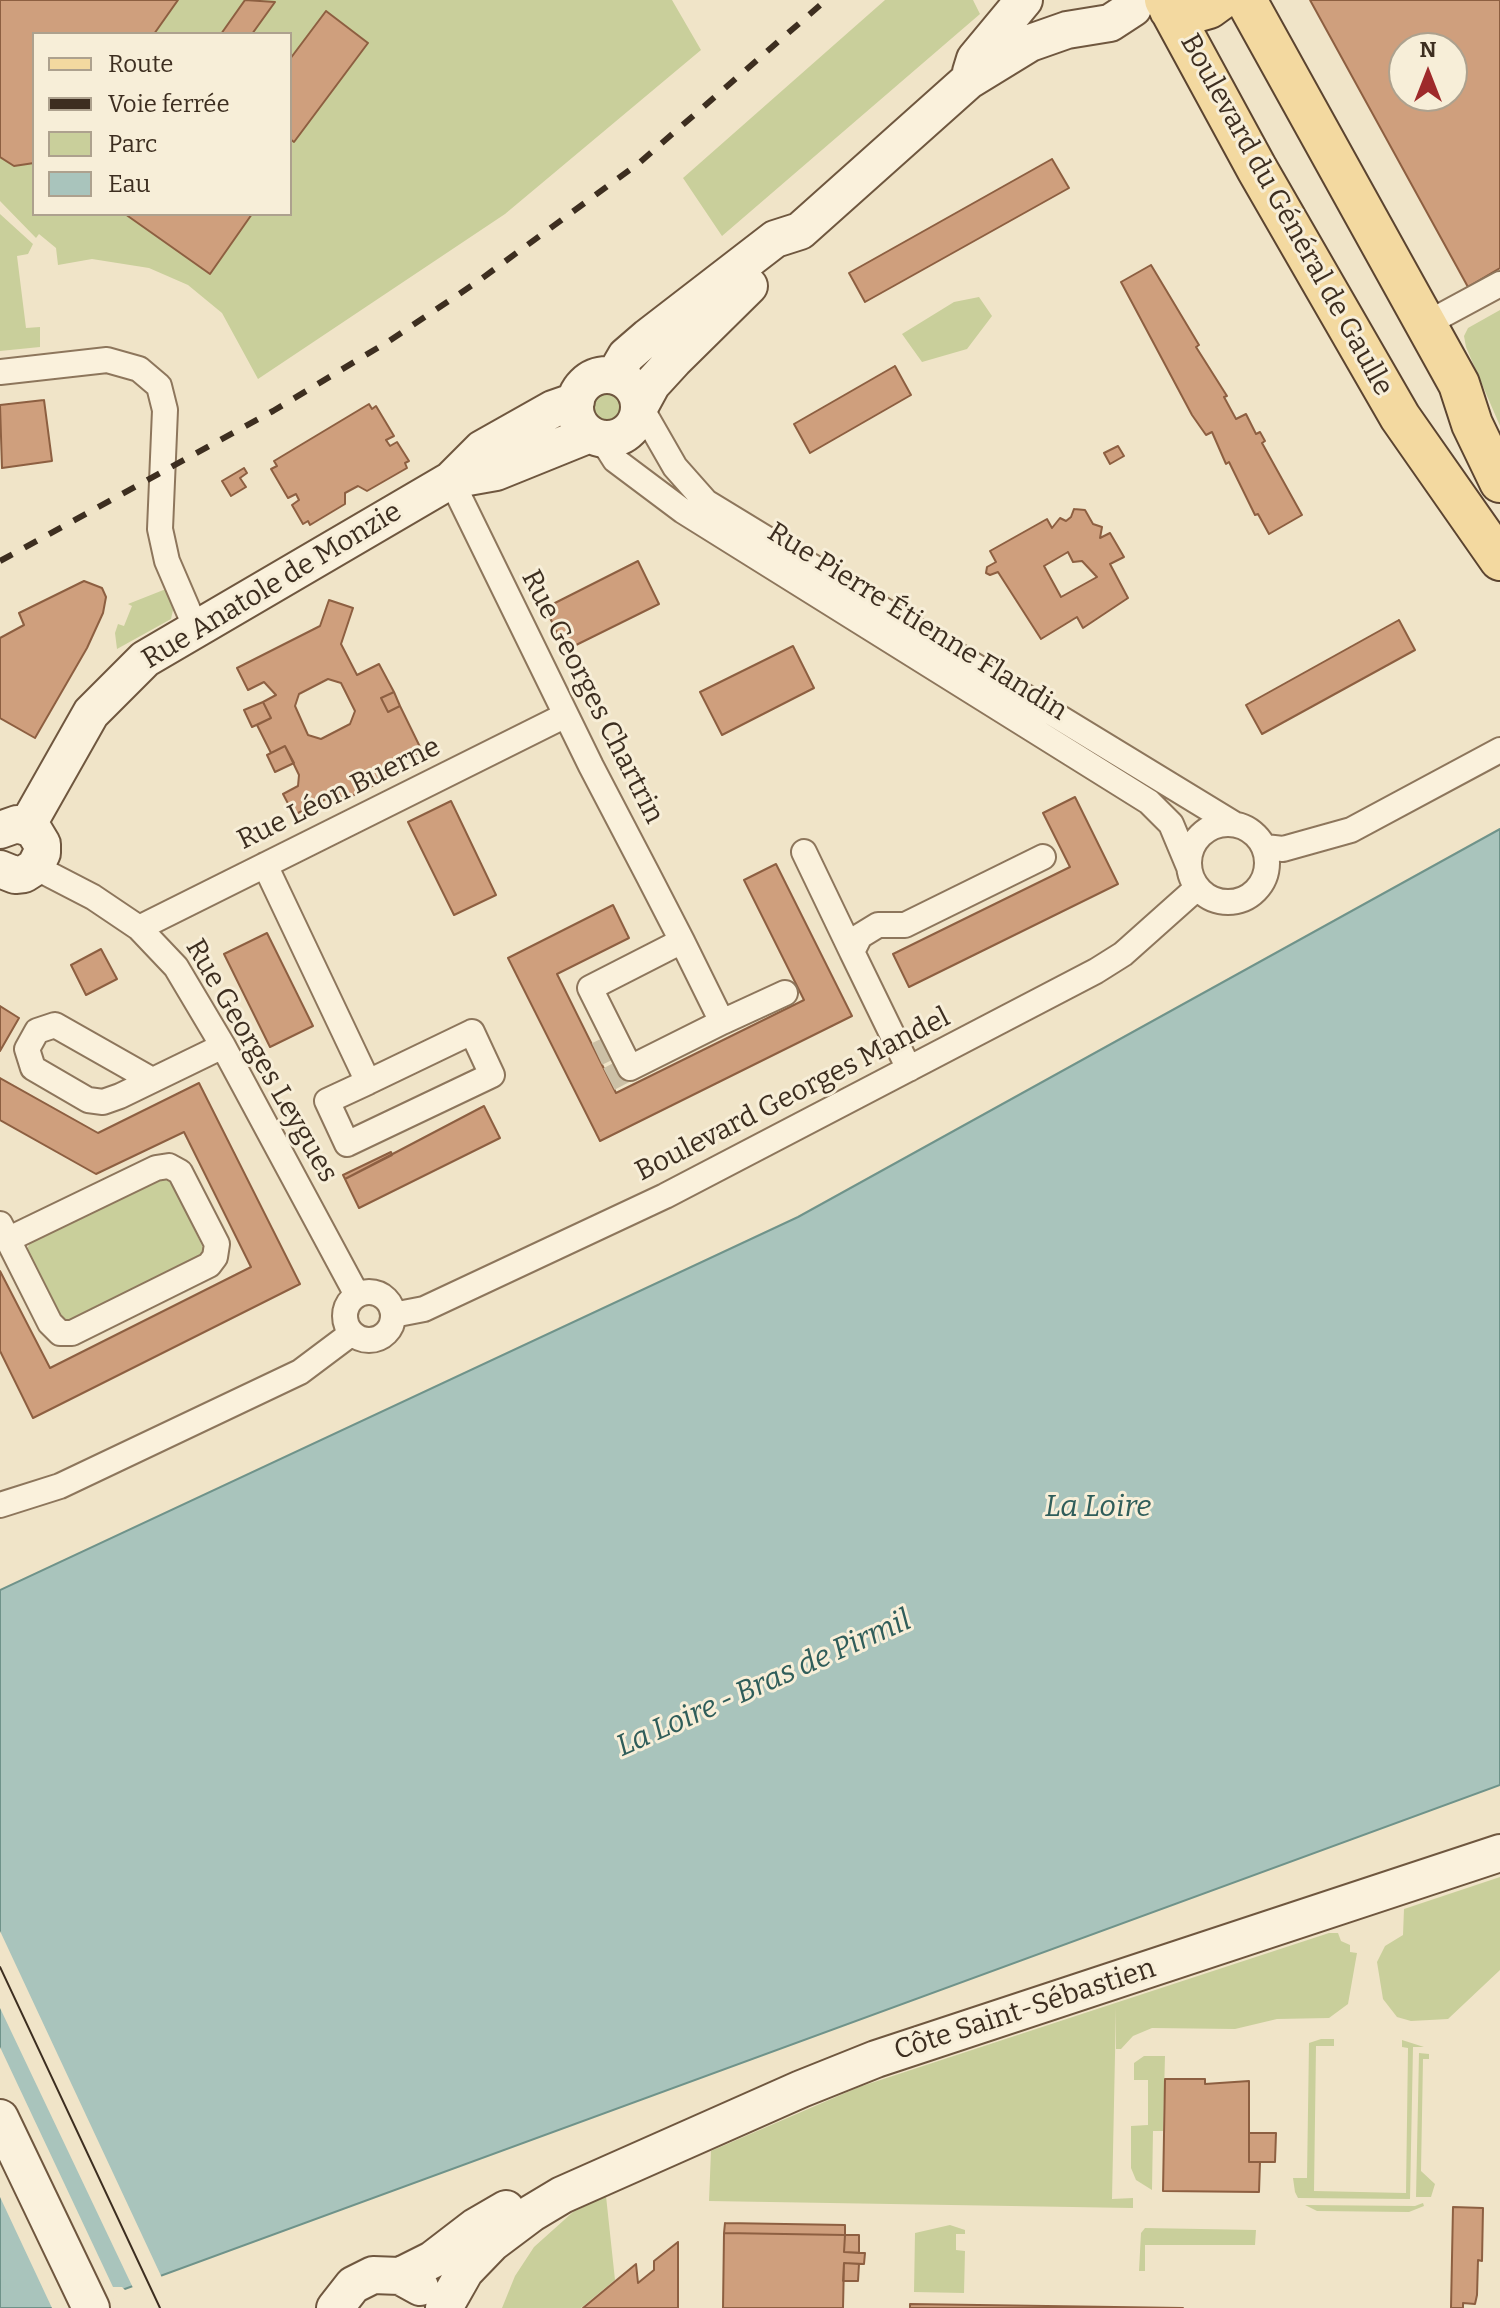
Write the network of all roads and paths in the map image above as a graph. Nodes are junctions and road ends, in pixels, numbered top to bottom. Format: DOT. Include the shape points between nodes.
graph roads {
  1 [pos="1024,0"];
  2 [pos="1220,0"];
  3 [pos="1246,0"];
  4 [pos="1151,5"];
  5 [pos="968,81"];
  6 [pos="791,234"];
  7 [pos="1500,284"];
  8 [pos="1426,324"];
  9 [pos="0,372"];
  10 [pos="615,375"];
  11 [pos="1464,404"];
  12 [pos="640,406"];
  13 [pos="589,424"];
  14 [pos="1408,428"];
  15 [pos="451,480"];
  16 [pos="1500,482"];
  17 [pos="1500,560"];
  18 [pos="195,626"];
  19 [pos="566,715"];
  20 [pos="1500,750"];
  21 [pos="1234,824"];
  22 [pos="14,828"];
  23 [pos="1265,847"];
  24 [pos="804,852"];
  25 [pos="1043,857"];
  26 [pos="265,865"];
  27 [pos="13,876"];
  28 [pos="1193,877"];
  29 [pos="139,928"];
  30 [pos="682,941"];
  31 [pos="852,952"];
  32 [pos="785,993"];
  33 [pos="722,1022"];
  34 [pos="223,1046"];
  35 [pos="909,1069"];
  36 [pos="152,1080"];
  37 [pos="368,1082"];
  38 [pos="5,1231"];
  39 [pos="357,1295"];
  40 [pos="393,1315"];
  41 [pos="352,1333"];
  42 [pos="0,1505"];
  43 [pos="1500,1853"];
  44 [pos="0,2118"];
  45 [pos="562,2195"];
  46 [pos="400,2276"];
  47 [pos="332,2305"];
  48 [pos="88,2306"];
  49 [pos="435,2308"];
  50 [pos="444,2308"];
  1 -- 5 [label="street" via="975,59"];
  2 -- 4 [label="main road" via="1195,12"];
  3 -- 8 [label="main road"];
  4 -- 5 [label="street" via="1110,23 1030,43"];
  4 -- 14 [label="main road, Boulevard du Général de Gaulle" via="1257,169"];
  5 -- 6 [label="street"];
  6 -- 10 [label="street" via="775,239 648,337 626,356"];
  6 -- 12 [label="street" via="786,251 694,339 652,384"];
  7 -- 8 [label="street"];
  8 -- 11 [label="main road" via="1459,384"];
  9 -- 18 [label="street" via="107,360 139,369 159,386 165,410 160,529 167,561"];
  10 -- 12 [label="street" via="632,386"];
  10 -- 13 [label="street" via="589,380"];
  11 -- 14 [label="main road, Boulevard du Général de Gaulle" via="1448,432 1427,437"];
  11 -- 16 [label="main road"];
  12 -- 13 [label="street" via="630,430 619,437"];
  12 -- 21 [label="street, Rue Pierre Étienne Flandin" via="675,467 706,502"];
  13 -- 15 [label="street, Rue Anatole de Monzie" via="553,409 482,449"];
  13 -- 28 [label="street, Rue Pierre Étienne Flandin" via="615,460 683,511 1149,802 1171,824"];
  14 -- 17 [label="main road, Boulevard du Général de Gaulle"];
  15 -- 18 [label="street, Rue Anatole de Monzie"];
  15 -- 19 [label="street, Rue Georges Chartrin"];
  18 -- 22 [label="street, Rue Anatole de Monzie" via="145,659 91,713"];
  19 -- 26 [label="street, Rue Léon Buerne"];
  19 -- 30 [label="street, Rue Georges Chartrin"];
  20 -- 23 [label="street" via="1351,830 1283,849"];
  21 -- 23 [label="street" via="1252,832"];
  21 -- 28 [label="street" via="1213,826 1192,845"];
  22 -- 27 [label="street, Rue Anatole de Monzie" via="42,844 42,853"];
  23 -- 28 [label="street" via="1265,877 1252,895 1223,902"];
  24 -- 31 [label="street"];
  25 -- 31 [label="street" via="905,925 878,925 860,936"];
  26 -- 29 [label="street, Rue Léon Buerne"];
  26 -- 37 [label="street"];
  27 -- 29 [label="street, Rue Georges Leygues" via="93,897"];
  28 -- 35 [label="street, Boulevard Georges Mandel" via="1123,954"];
  29 -- 34 [label="street, Rue Georges Leygues" via="176,967"];
  30 -- 33 [label="street, Rue Georges Chartrin"];
  30 -- 33 [label="street" via="590,988 630,1068"];
  31 -- 35 [label="street"];
  32 -- 33 [label="street"];
  34 -- 36 [label="street"];
  34 -- 39 [label="street, Rue Georges Leygues"];
  35 -- 40 [label="street, Boulevard Georges Mandel" via="665,1196 424,1309"];
  36 -- 36 [label="street" via="103,1102 88,1100 33,1068 27,1049 37,1031 55,1025"];
  37 -- 37 [label="street" via="327,1101 347,1144 492,1075 472,1032"];
  38 -- 38 [label="street" via="50,1323 60,1333 72,1333 209,1265 217,1244 180,1172 169,1166"];
  39 -- 40 [label="street" via="381,1295"];
  39 -- 41 [label="street" via="345,1312"];
  40 -- 41 [label="street" via="382,1336 367,1339"];
  41 -- 42 [label="street" via="300,1372 60,1486"];
  43 -- 45 [label="street, Côte Saint-Sébastien" via="876,2059"];
  44 -- 48 [label="street"];
  45 -- 46 [label="street, Côte Saint-Sébastien" via="500,2212"];
  45 -- 50 [label="street, Côte Saint-Sébastien" via="492,2243 465,2271"];
  46 -- 47 [label="street" via="363,2279"];
  46 -- 49 [label="street" via="419,2286"];
}
